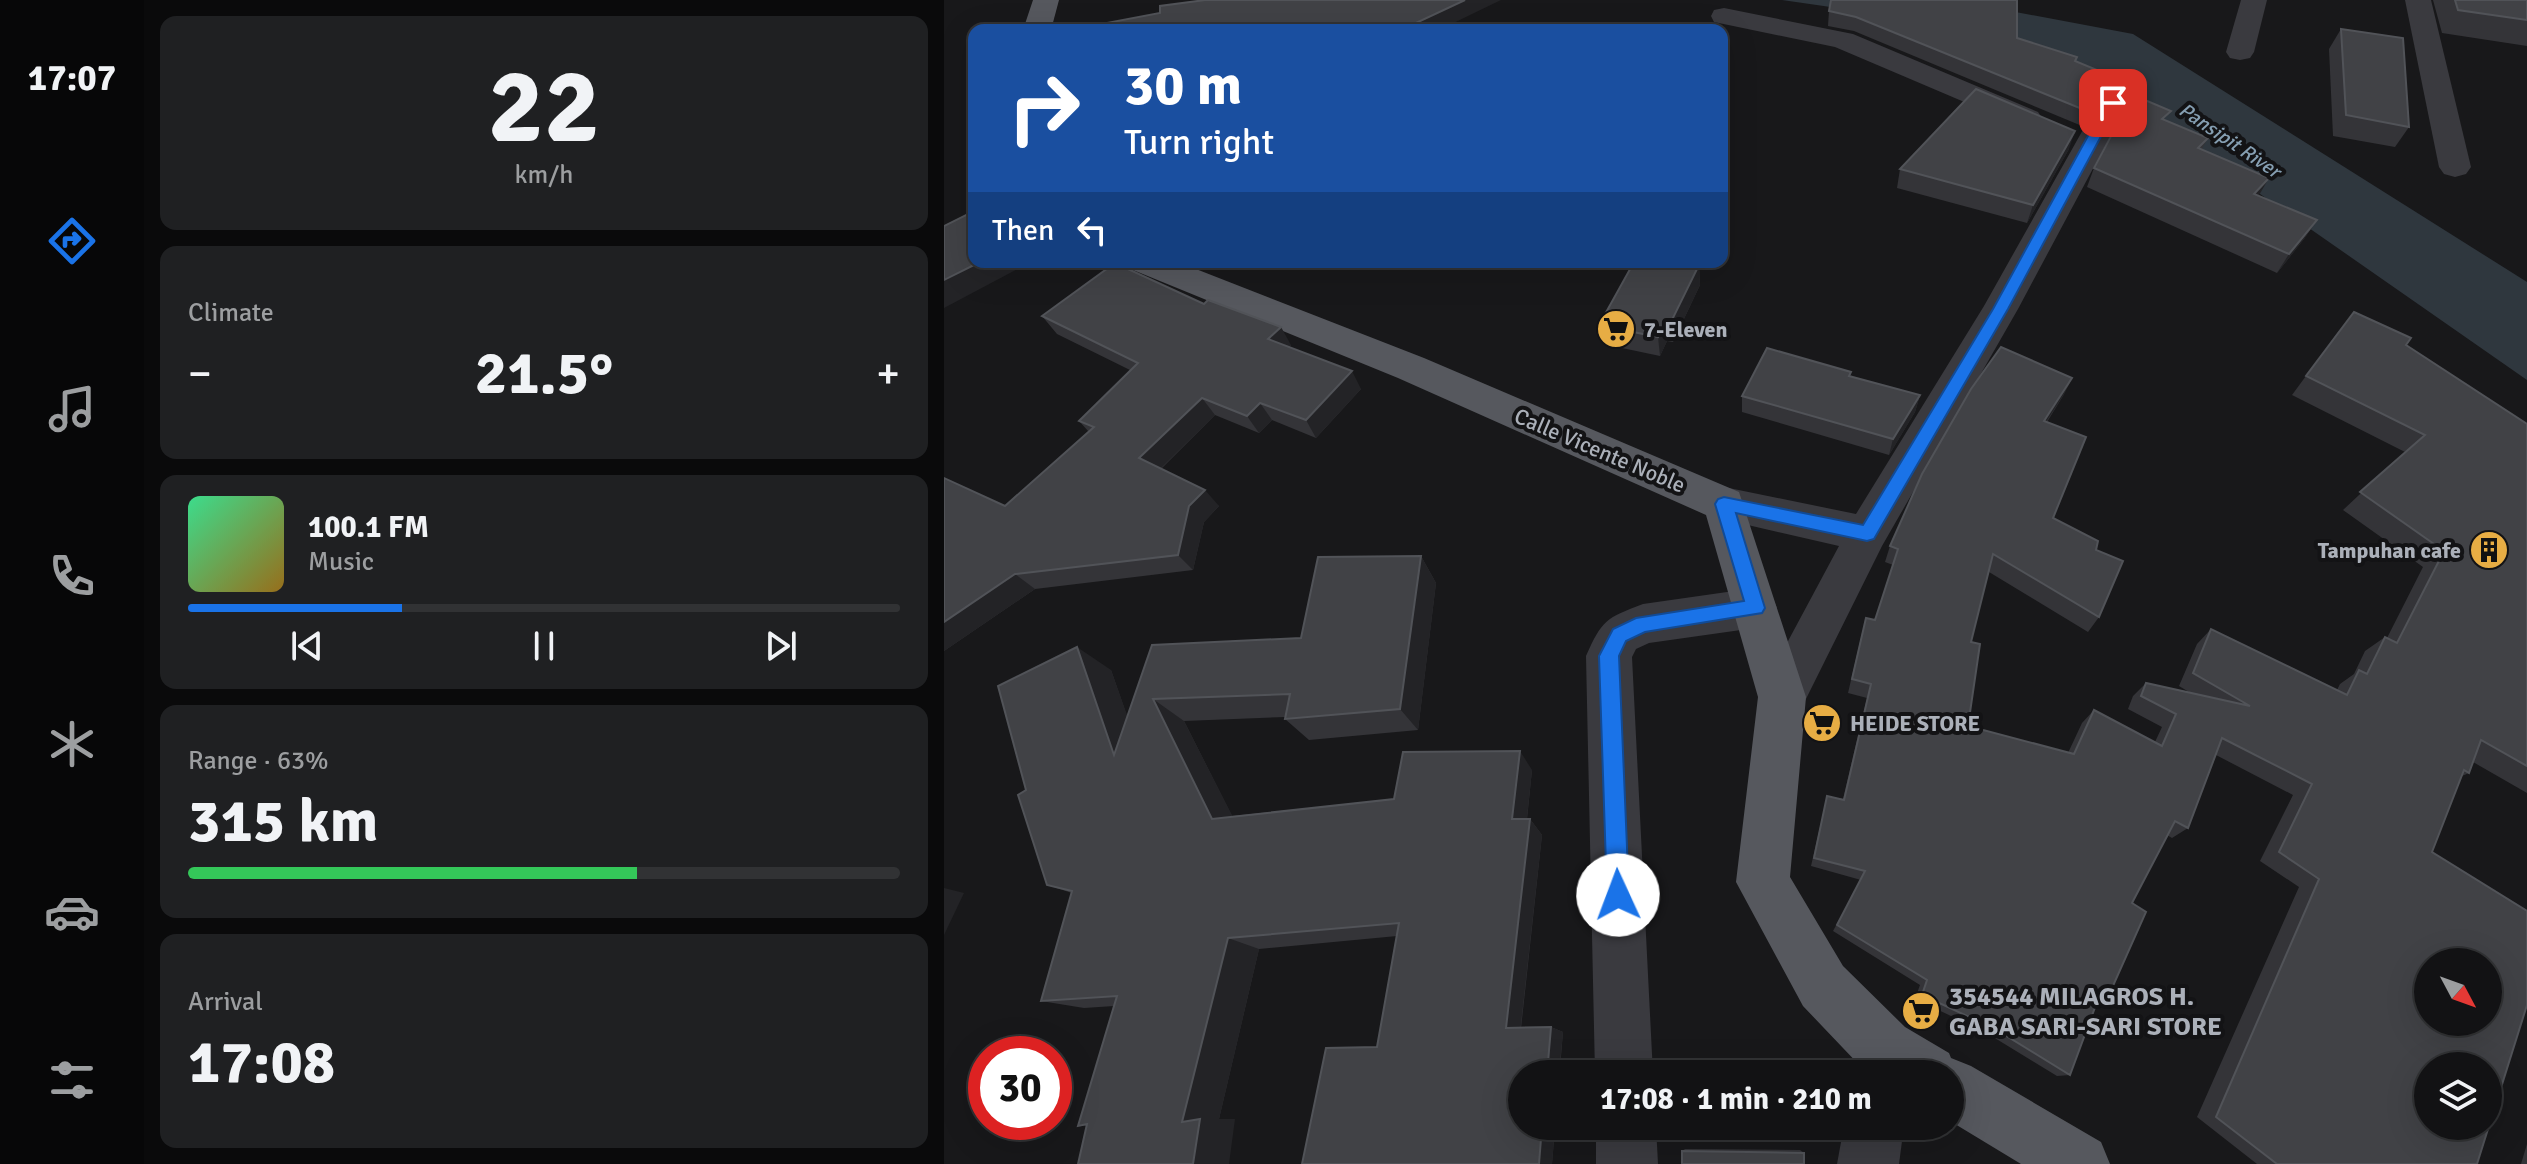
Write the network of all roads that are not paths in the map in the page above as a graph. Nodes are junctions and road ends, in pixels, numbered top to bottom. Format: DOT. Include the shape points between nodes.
graph roads {
  1 [pos="1046,0"];
  2 [pos="2254,0"];
  3 [pos="2418,0"];
  4 [pos="1724,16"];
  5 [pos="1039,24"];
  6 [pos="2240,52"];
  7 [pos="2113,103"];
  8 [pos="2068,135"];
  9 [pos="2455,167"];
  10 [pos="1160,268"];
  11 [pos="1724,504"];
  12 [pos="1867,534"];
  13 [pos="1755,608"];
  14 [pos="1782,697"];
  15 [pos="1623,1060"];
  16 [pos="1893,1060"];
  17 [pos="1964,1095"];
  18 [pos="1626,1140"];
  19 [pos="1872,1140"];
  20 [pos="1627,1164"];
  21 [pos="1868,1164"];
  22 [pos="2079,1164"];
  1 -- 5 [label="main road"];
  2 -- 6 [label="street"];
  3 -- 9 [label="street"];
  4 -- 8 [label="street" via="1843,40"];
  7 -- 8 [label="street"];
  8 -- 12 [label="street" via="2000,309"];
  10 -- 11 [label="main road, Calle Vicente Noble" via="1411,368"];
  11 -- 12 [label="street"];
  11 -- 13 [label="main road"];
  12 -- 14 [label="street"];
  13 -- 14 [label="main road"];
  13 -- 15 [label="street" via="1643,624 1620,635 1609,656"];
  14 -- 16 [label="main road" via="1763,882 1823,986"];
  17 -- 22 [label="main road"];
  18 -- 20 [label="street"];
  19 -- 21 [label="street"];
}
